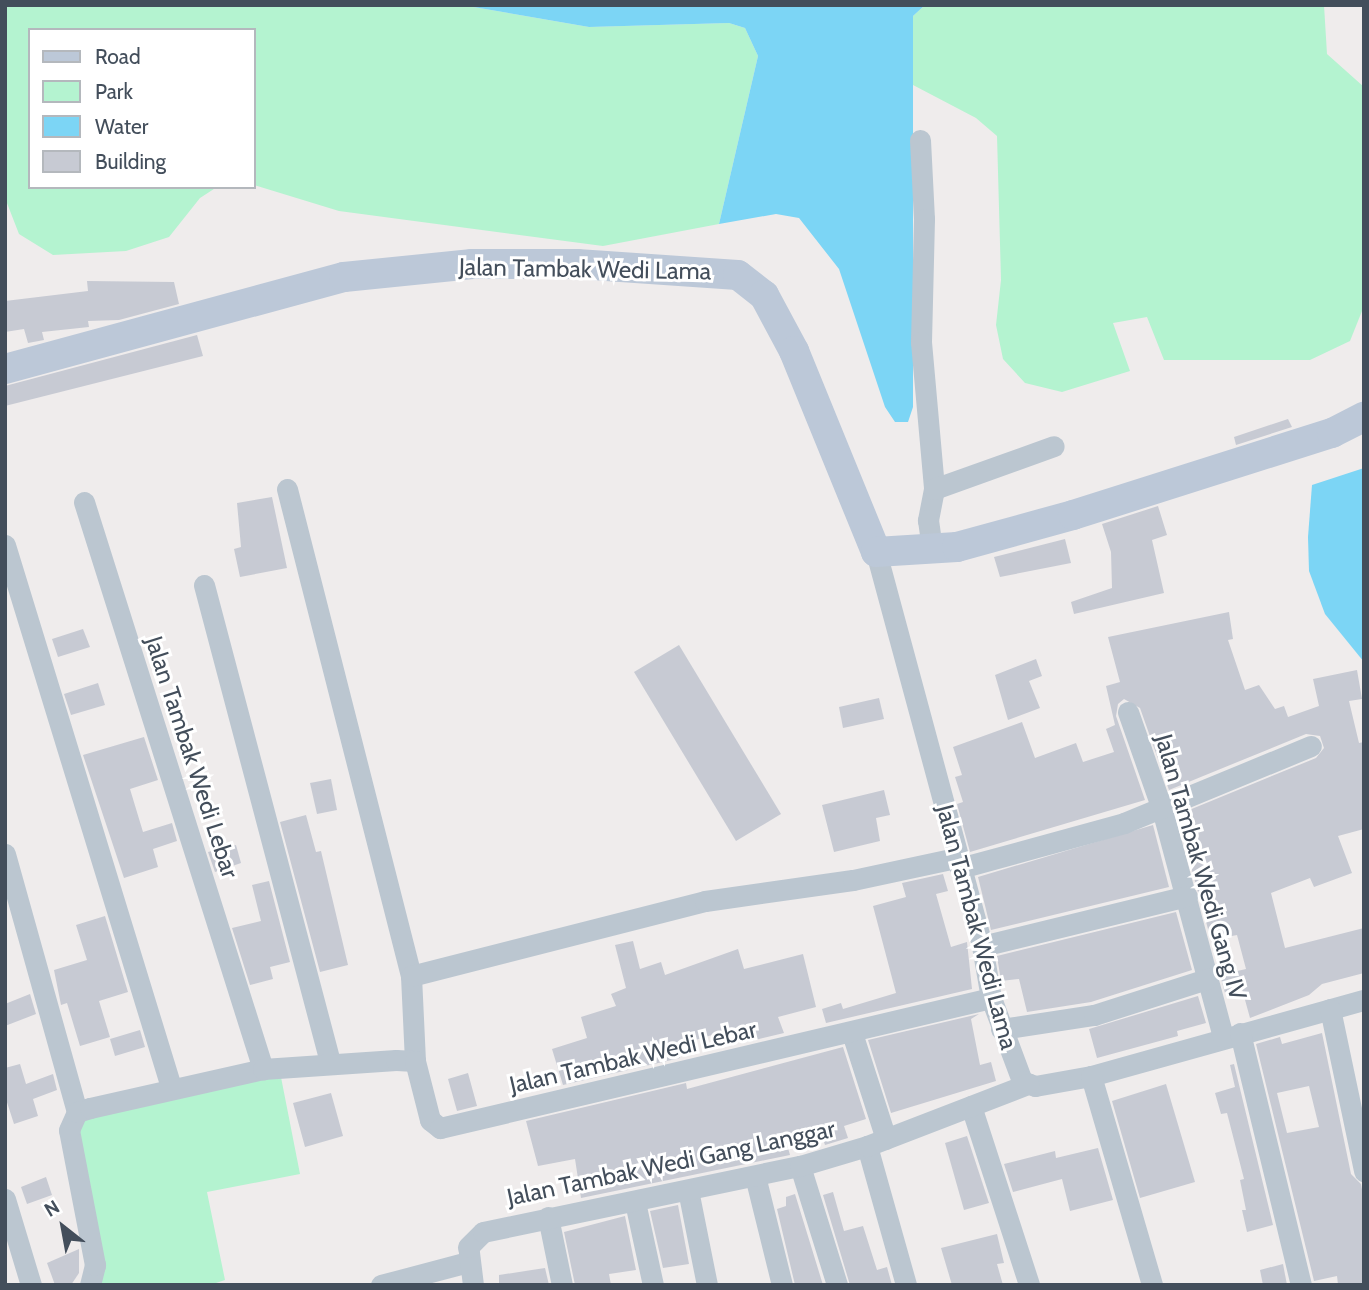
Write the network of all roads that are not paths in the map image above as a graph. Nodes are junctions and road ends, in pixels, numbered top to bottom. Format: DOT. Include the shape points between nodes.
graph roads {
  1 [pos="920,140"];
  2 [pos="5,369"];
  3 [pos="1364,417"];
  4 [pos="1054,446"];
  5 [pos="288,489"];
  6 [pos="934,489"];
  7 [pos="84,502"];
  8 [pos="5,545"];
  9 [pos="932,550"];
  10 [pos="876,552"];
  11 [pos="204,585"];
  12 [pos="1128,712"];
  13 [pos="1311,747"];
  14 [pos="1163,809"];
  15 [pos="5,854"];
  16 [pos="958,863"];
  17 [pos="1187,896"];
  18 [pos="982,946"];
  19 [pos="411,976"];
  20 [pos="1207,979"];
  21 [pos="991,998"];
  22 [pos="1364,1000"];
  23 [pos="1329,1009"];
  24 [pos="1001,1029"];
  25 [pos="852,1033"];
  26 [pos="1232,1035"];
  27 [pos="415,1061"];
  28 [pos="330,1062"];
  29 [pos="263,1069"];
  30 [pos="1091,1076"];
  31 [pos="1028,1084"];
  32 [pos="171,1087"];
  33 [pos="971,1106"];
  34 [pos="77,1112"];
  35 [pos="877,1142"];
  36 [pos="800,1166"];
  37 [pos="1363,1167"];
  38 [pos="755,1176"];
  39 [pos="688,1190"];
  40 [pos="5,1199"];
  41 [pos="635,1202"];
  42 [pos="548,1217"];
  43 [pos="468,1262"];
  44 [pos="31,1285"];
  45 [pos="90,1285"];
  46 [pos="381,1285"];
  47 [pos="473,1285"];
  48 [pos="562,1285"];
  49 [pos="653,1285"];
  50 [pos="708,1285"];
  51 [pos="782,1285"];
  52 [pos="837,1285"];
  53 [pos="906,1285"];
  54 [pos="1028,1285"];
  55 [pos="1152,1285"];
  56 [pos="1301,1285"];
  1 -- 6 [label="street" via="923,389"];
  2 -- 10 [label="street, Jalan Tambak Wedi Lama" via="205,317 299,287 367,274 472,264 577,264 738,275 764,295 794,351"];
  3 -- 9 [label="street" via="1332,433 1161,489 957,547"];
  4 -- 6 [label="street"];
  5 -- 19 [label="street, Jalan Tambak Wedi Lebar"];
  6 -- 9 [label="street" via="928,520"];
  7 -- 29 [label="street, Jalan Tambak Wedi Lebar"];
  8 -- 32 [label="street"];
  9 -- 10 [label="street"];
  10 -- 16 [label="street, Jalan Tambak Wedi Lama"];
  11 -- 28 [label="street, Jalan Tambak Wedi Lebar"];
  12 -- 14 [label="street, Jalan Tambak Wedi Gang IV"];
  13 -- 14 [label="street"];
  14 -- 16 [label="street"];
  14 -- 17 [label="street, Jalan Tambak Wedi Gang IV"];
  15 -- 34 [label="street"];
  16 -- 18 [label="street, Jalan Tambak Wedi Lama"];
  16 -- 19 [label="street" via="705,901"];
  17 -- 18 [label="street"];
  17 -- 20 [label="street, Jalan Tambak Wedi Gang IV"];
  18 -- 21 [label="street, Jalan Tambak Wedi Lama"];
  19 -- 27 [label="street, Jalan Tambak Wedi Lebar"];
  20 -- 24 [label="street" via="1094,1015"];
  20 -- 26 [label="street, Jalan Tambak Wedi Gang IV"];
  21 -- 24 [label="street, Jalan Tambak Wedi Lama"];
  21 -- 25 [label="street, Jalan Tambak Wedi Lebar"];
  22 -- 23 [label="street"];
  23 -- 26 [label="street"];
  23 -- 37 [label="street"];
  24 -- 31 [label="street, Jalan Tambak Wedi Lama" via="1019,1077"];
  25 -- 27 [label="street, Jalan Tambak Wedi Lebar" via="440,1128 430,1121"];
  25 -- 35 [label="street"];
  26 -- 30 [label="street"];
  26 -- 56 [label="street, Jalan Tambak Wedi Gang IV"];
  27 -- 28 [label="street"];
  28 -- 29 [label="street"];
  29 -- 32 [label="street"];
  30 -- 31 [label="street"];
  30 -- 55 [label="street"];
  31 -- 33 [label="street, Jalan Tambak Wedi Gang Langgar"];
  32 -- 34 [label="street"];
  33 -- 35 [label="street, Jalan Tambak Wedi Gang Langgar"];
  33 -- 54 [label="street"];
  34 -- 45 [label="street" via="69,1130 94,1265"];
  35 -- 36 [label="street, Jalan Tambak Wedi Gang Langgar"];
  35 -- 53 [label="street"];
  36 -- 38 [label="street, Jalan Tambak Wedi Gang Langgar"];
  36 -- 52 [label="street"];
  38 -- 39 [label="street, Jalan Tambak Wedi Gang Langgar"];
  38 -- 51 [label="street"];
  39 -- 41 [label="street, Jalan Tambak Wedi Gang Langgar"];
  39 -- 50 [label="street"];
  40 -- 44 [label="street"];
  41 -- 42 [label="street, Jalan Tambak Wedi Gang Langgar"];
  41 -- 49 [label="street"];
  42 -- 43 [label="street, Jalan Tambak Wedi Gang Langgar" via="483,1232 468,1247"];
  42 -- 48 [label="street"];
  43 -- 46 [label="street"];
  43 -- 47 [label="street"];
}
